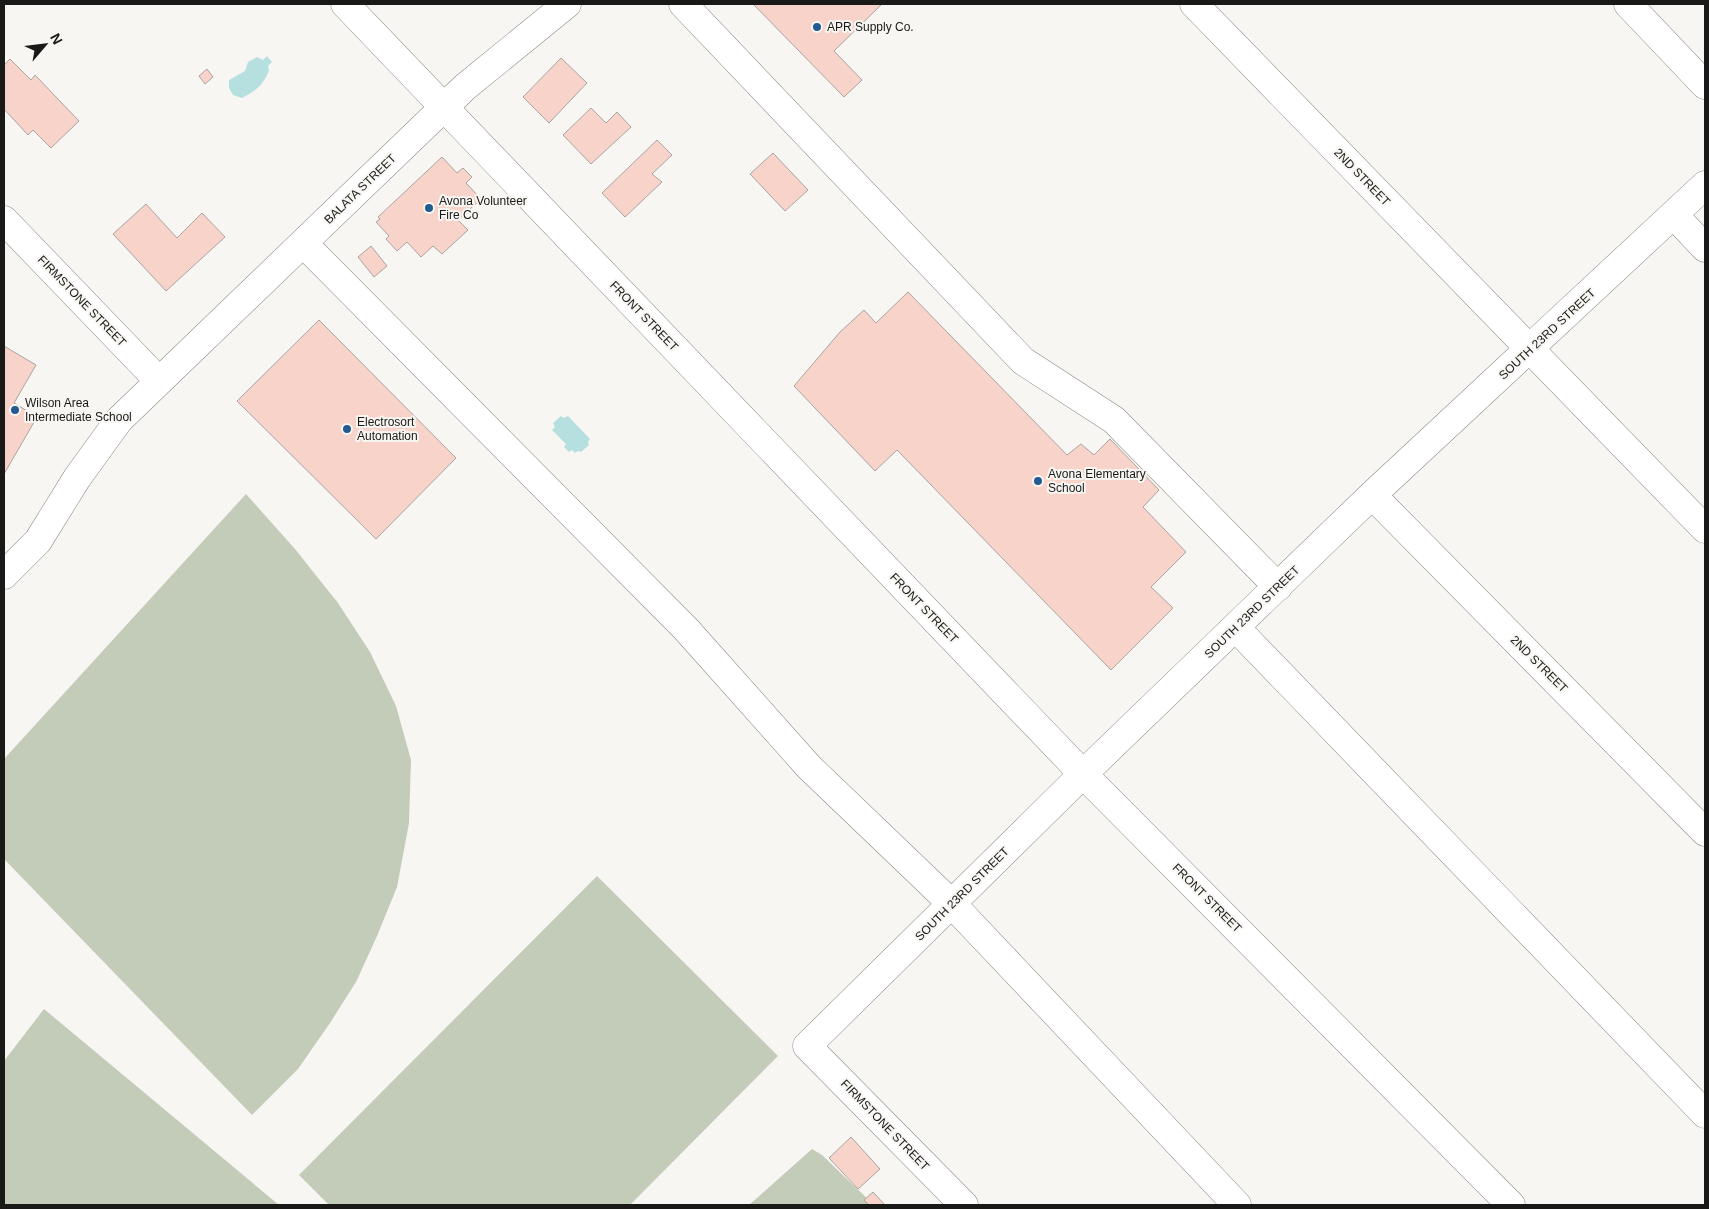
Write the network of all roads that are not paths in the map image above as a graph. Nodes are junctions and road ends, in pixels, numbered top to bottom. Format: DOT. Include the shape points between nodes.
graph roads {
  1 [pos="345,4"];
  2 [pos="567,4"];
  3 [pos="683,4"];
  4 [pos="1194,4"];
  5 [pos="1628,4"];
  6 [pos="1705,85"];
  7 [pos="445,108"];
  8 [pos="1705,186"];
  9 [pos="1674,215"];
  10 [pos="4,220"];
  11 [pos="303,243"];
  12 [pos="1705,248"];
  13 [pos="1530,350"];
  14 [pos="159,381"];
  15 [pos="1372,495"];
  16 [pos="1705,529"];
  17 [pos="4,576"];
  18 [pos="1278,588"];
  19 [pos="1236,628"];
  20 [pos="1083,774"];
  21 [pos="1705,832"];
  22 [pos="952,904"];
  23 [pos="807,1046"];
  24 [pos="1705,1114"];
  25 [pos="964,1205"];
  26 [pos="1237,1205"];
  27 [pos="1512,1205"];
  1 -- 7 [label="street, FRONT STREET"];
  2 -- 7 [label="street, BALATA STREET" via="465,87"];
  3 -- 18 [label="street" via="1023,361 1114,420"];
  4 -- 13 [label="street, 2ND STREET"];
  5 -- 6 [label="street"];
  7 -- 11 [label="street, BALATA STREET"];
  7 -- 20 [label="street, FRONT STREET"];
  8 -- 9 [label="street, SOUTH 23RD STREET"];
  9 -- 12 [label="street"];
  9 -- 13 [label="street, SOUTH 23RD STREET"];
  10 -- 14 [label="street, FIRMSTONE STREET"];
  11 -- 14 [label="street, BALATA STREET"];
  11 -- 22 [label="street" via="686,629 809,767"];
  13 -- 15 [label="street, SOUTH 23RD STREET"];
  13 -- 16 [label="street, 2ND STREET"];
  14 -- 17 [label="street, BALATA STREET" via="119,420 77,478 38,541"];
  15 -- 18 [label="street, SOUTH 23RD STREET"];
  15 -- 21 [label="street, 2ND STREET"];
  18 -- 19 [label="street, SOUTH 23RD STREET"];
  19 -- 20 [label="street, SOUTH 23RD STREET"];
  19 -- 24 [label="street"];
  20 -- 22 [label="street, SOUTH 23RD STREET"];
  20 -- 27 [label="street, FRONT STREET"];
  22 -- 23 [label="street, SOUTH 23RD STREET"];
  22 -- 26 [label="street"];
  23 -- 25 [label="street, FIRMSTONE STREET"];
}
